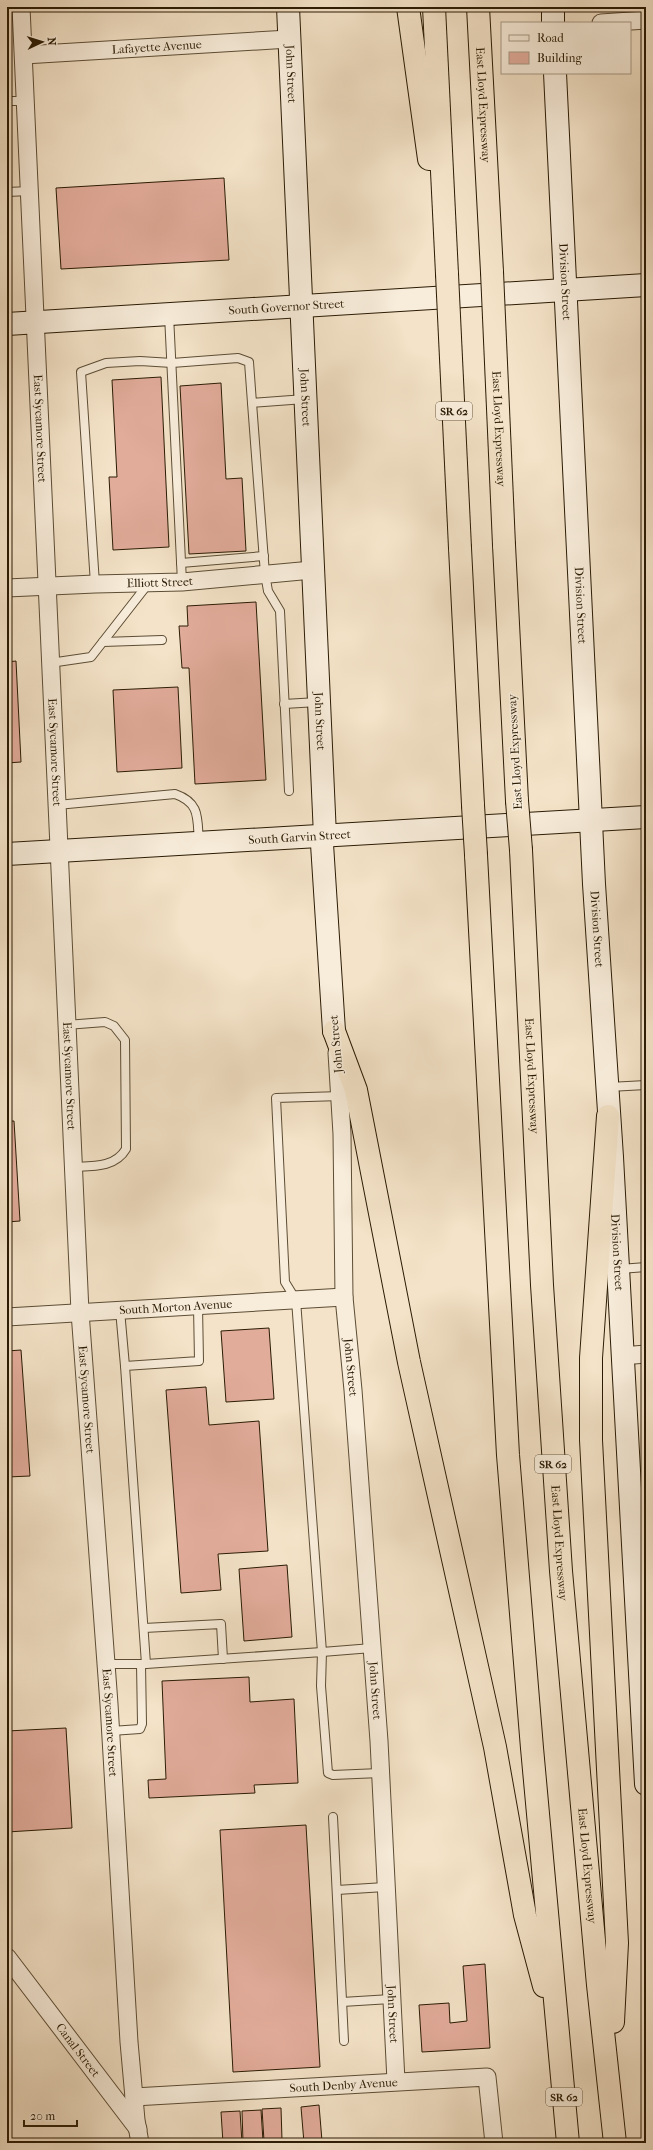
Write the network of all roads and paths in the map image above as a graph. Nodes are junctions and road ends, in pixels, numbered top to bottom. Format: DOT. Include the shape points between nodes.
graph roads {
  1 [pos="21,7"];
  2 [pos="288,7"];
  3 [pos="408,7"];
  4 [pos="434,7"];
  5 [pos="478,7"];
  6 [pos="553,7"];
  7 [pos="646,20"];
  8 [pos="553,22"];
  9 [pos="616,22"];
  10 [pos="289,39"];
  11 [pos="24,55"];
  12 [pos="555,74"];
  13 [pos="7,101"];
  14 [pos="26,101"];
  15 [pos="30,191"];
  16 [pos="7,192"];
  17 [pos="446,242"];
  18 [pos="646,285"];
  19 [pos="566,290"];
  20 [pos="302,306"];
  21 [pos="169,314"];
  22 [pos="36,322"];
  23 [pos="7,324"];
  24 [pos="172,363"];
  25 [pos="305,399"];
  26 [pos="252,403"];
  27 [pos="264,556"];
  28 [pos="181,563"];
  29 [pos="312,570"];
  30 [pos="265,574"];
  31 [pos="150,582"];
  32 [pos="182,582"];
  33 [pos="95,584"];
  34 [pos="46,586"];
  35 [pos="7,588"];
  36 [pos="162,640"];
  37 [pos="103,642"];
  38 [pos="50,663"];
  39 [pos="319,702"];
  40 [pos="284,704"];
  41 [pos="289,790"];
  42 [pos="57,805"];
  43 [pos="646,817"];
  44 [pos="592,820"];
  45 [pos="325,836"];
  46 [pos="199,844"];
  47 [pos="59,851"];
  48 [pos="7,854"];
  49 [pos="66,1025"];
  50 [pos="334,1031"];
  51 [pos="646,1085"];
  52 [pos="606,1087"];
  53 [pos="341,1096"];
  54 [pos="608,1116"];
  55 [pos="72,1167"];
  56 [pos="646,1267"];
  57 [pos="617,1269"];
  58 [pos="344,1297"];
  59 [pos="296,1300"];
  60 [pos="198,1306"];
  61 [pos="120,1310"];
  62 [pos="80,1312"];
  63 [pos="7,1317"];
  64 [pos="646,1354"];
  65 [pos="622,1356"];
  66 [pos="125,1366"];
  67 [pos="144,1628"];
  68 [pos="642,1633"];
  69 [pos="372,1648"];
  70 [pos="322,1652"];
  71 [pos="223,1658"];
  72 [pos="106,1664"];
  73 [pos="144,1664"];
  74 [pos="111,1731"];
  75 [pos="380,1773"];
  76 [pos="646,1784"];
  77 [pos="333,1817"];
  78 [pos="385,1887"];
  79 [pos="336,1890"];
  80 [pos="7,1957"];
  81 [pos="391,1999"];
  82 [pos="342,2002"];
  83 [pos="344,2041"];
  84 [pos="561,2050"];
  85 [pos="609,2077"];
  86 [pos="396,2081"];
  87 [pos="134,2097"];
  88 [pos="139,2136"];
  89 [pos="148,2143"];
  90 [pos="494,2143"];
  91 [pos="568,2143"];
  92 [pos="615,2143"];
  1 -- 11 [label="street, East Sycamore Street"];
  2 -- 10 [label="main road, John Street"];
  3 -- 17 [label="highway" via="430,166"];
  4 -- 17 [label="highway, SR 62"];
  5 -- 85 [label="highway, East Lloyd Expressway / SR 62, bridge" via="542,1285 561,1570 598,1985"];
  6 -- 8 [label="main road"];
  7 -- 9 [label="street"];
  10 -- 11 [label="street, Lafayette Avenue"];
  10 -- 20 [label="main road, John Street"];
  11 -- 14 [label="street, East Sycamore Street"];
  12 -- 19 [label="main road, Division Street"];
  13 -- 14 [label="lane"];
  14 -- 15 [label="street, East Sycamore Street"];
  15 -- 16 [label="lane"];
  15 -- 22 [label="street, East Sycamore Street"];
  17 -- 84 [label="highway, SR 62, bridge" via="508,1455 532,1748"];
  18 -- 19 [label="main road, South Governor Street"];
  19 -- 20 [label="main road, South Governor Street"];
  19 -- 44 [label="main road, Division Street"];
  20 -- 21 [label="main road, South Governor Street"];
  20 -- 25 [label="main road, John Street"];
  21 -- 22 [label="main road, South Governor Street"];
  21 -- 24 [label="lane"];
  22 -- 23 [label="main road, South Governor Street"];
  22 -- 34 [label="street, East Sycamore Street"];
  24 -- 26 [label="lane" via="238,358 249,362"];
  24 -- 28 [label="lane"];
  24 -- 33 [label="lane" via="106,363 82,372"];
  25 -- 26 [label="lane"];
  25 -- 29 [label="main road, John Street"];
  26 -- 27 [label="lane"];
  27 -- 28 [label="lane"];
  27 -- 30 [label="lane"];
  28 -- 32 [label="lane"];
  29 -- 30 [label="street, Elliott Street"];
  29 -- 39 [label="main road, John Street"];
  30 -- 32 [label="street, Elliott Street"];
  30 -- 40 [label="lane" via="268,591 280,611"];
  31 -- 32 [label="street, Elliott Street"];
  31 -- 33 [label="street, Elliott Street"];
  31 -- 37 [label="lane"];
  33 -- 34 [label="street, Elliott Street"];
  34 -- 35 [label="street, Elliott Street"];
  34 -- 38 [label="street, East Sycamore Street"];
  36 -- 37 [label="lane"];
  37 -- 38 [label="lane" via="91,658"];
  38 -- 42 [label="street, East Sycamore Street"];
  39 -- 40 [label="lane"];
  39 -- 45 [label="main road, John Street"];
  40 -- 41 [label="lane"];
  42 -- 46 [label="lane" via="175,794 187,798 196,812"];
  42 -- 47 [label="street, East Sycamore Street"];
  43 -- 44 [label="main road, South Garvin Street"];
  44 -- 45 [label="main road, South Garvin Street"];
  44 -- 52 [label="main road, Division Street"];
  45 -- 46 [label="main road, South Garvin Street"];
  45 -- 50 [label="main road, John Street" via="322,844"];
  46 -- 47 [label="main road, South Garvin Street"];
  47 -- 48 [label="main road, South Garvin Street"];
  47 -- 49 [label="street, East Sycamore Street"];
  49 -- 55 [label="street, East Sycamore Street"];
  49 -- 55 [label="lane" via="105,1022 114,1026 125,1040 126,1149 122,1156 109,1164"];
  50 -- 53 [label="street, John Street"];
  50 -- 84 [label="highway" via="356,1090 409,1362 495,1747 525,1914"];
  51 -- 52 [label="lane"];
  52 -- 54 [label="main road, Division Street"];
  53 -- 58 [label="street, John Street"];
  53 -- 59 [label="lane" via="276,1098 285,1282"];
  54 -- 57 [label="main road, Division Street"];
  54 -- 85 [label="highway" via="591,1358 591,1440 618,1943"];
  55 -- 62 [label="street, East Sycamore Street"];
  56 -- 57 [label="lane"];
  57 -- 65 [label="main road, Division Street"];
  58 -- 59 [label="street, South Morton Avenue"];
  58 -- 69 [label="street, John Street"];
  59 -- 60 [label="street, South Morton Avenue"];
  59 -- 70 [label="lane"];
  60 -- 61 [label="street, South Morton Avenue"];
  60 -- 66 [label="lane" via="199,1361"];
  61 -- 62 [label="street, South Morton Avenue"];
  61 -- 66 [label="lane"];
  62 -- 63 [label="street, South Morton Avenue"];
  62 -- 72 [label="street, East Sycamore Street"];
  64 -- 65 [label="street"];
  65 -- 68 [label="main road, Division Street"];
  66 -- 67 [label="lane"];
  67 -- 71 [label="lane" via="221,1624"];
  67 -- 73 [label="lane"];
  68 -- 76 [label="main road, Division Street"];
  69 -- 70 [label="lane"];
  69 -- 75 [label="street, John Street"];
  70 -- 71 [label="lane"];
  70 -- 75 [label="lane" via="320,1686 328,1773 333,1776"];
  71 -- 73 [label="lane"];
  72 -- 73 [label="lane"];
  72 -- 74 [label="street, East Sycamore Street"];
  73 -- 74 [label="lane" via="140,1729"];
  74 -- 87 [label="street, East Sycamore Street"];
  75 -- 78 [label="street, John Street"];
  77 -- 79 [label="lane"];
  78 -- 79 [label="lane"];
  78 -- 81 [label="street, John Street"];
  79 -- 82 [label="lane"];
  80 -- 88 [label="street, Canal Street"];
  81 -- 82 [label="lane"];
  81 -- 86 [label="street, John Street"];
  82 -- 83 [label="lane"];
  84 -- 91 [label="highway, SR 62"];
  85 -- 92 [label="highway, East Lloyd Expressway / SR 62"];
  86 -- 87 [label="street, South Denby Avenue"];
  86 -- 90 [label="street, South Denby Avenue" via="487,2077"];
  87 -- 88 [label="street, East Sycamore Street"];
  88 -- 89 [label="street, Canal Street"];
}
